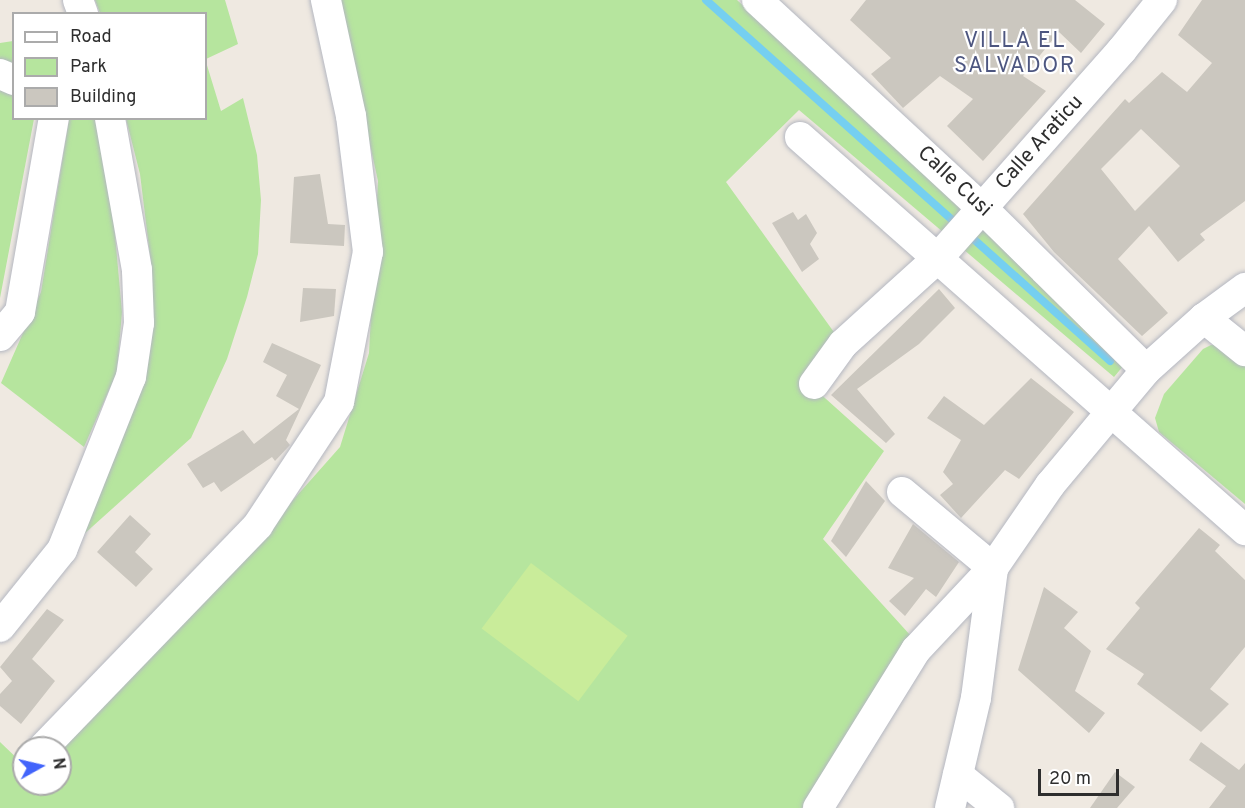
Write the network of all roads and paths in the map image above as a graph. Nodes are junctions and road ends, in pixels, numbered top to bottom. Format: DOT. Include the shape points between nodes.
graph roads {
  1 [pos="326,0"];
  2 [pos="757,0"];
  3 [pos="1162,0"];
  4 [pos="54,120"];
  5 [pos="110,120"];
  6 [pos="800,137"];
  7 [pos="982,208"];
  8 [pos="938,258"];
  9 [pos="1245,288"];
  10 [pos="1204,318"];
  11 [pos="0,336"];
  12 [pos="1245,351"];
  13 [pos="1146,370"];
  14 [pos="814,384"];
  15 [pos="1110,414"];
  16 [pos="902,492"];
  17 [pos="1245,530"];
  18 [pos="993,568"];
  19 [pos="0,627"];
  20 [pos="55,736"];
  21 [pos="958,776"];
  22 [pos="818,808"];
  23 [pos="950,808"];
  24 [pos="999,808"];
  1 -- 20 [label="street" via="351,116 368,252 339,402 258,525"];
  2 -- 7 [label="street, Calle Cusi"];
  3 -- 7 [label="street, Calle Araticu"];
  4 -- 11 [label="street" via="20,312"];
  5 -- 19 [label="street" via="137,270 139,323 131,377 62,550"];
  6 -- 8 [label="street"];
  7 -- 8 [label="street, Calle Araticu"];
  7 -- 13 [label="street, Calle Cusi"];
  8 -- 14 [label="street, Calle Araticu" via="843,344"];
  8 -- 15 [label="street"];
  9 -- 10 [label="street"];
  10 -- 12 [label="street"];
  10 -- 13 [label="street"];
  13 -- 15 [label="street"];
  15 -- 17 [label="street"];
  15 -- 18 [label="street" via="1050,485"];
  16 -- 18 [label="street"];
  18 -- 21 [label="street" via="976,698"];
  18 -- 22 [label="street" via="916,650"];
  21 -- 23 [label="street"];
  21 -- 24 [label="street"];
}
